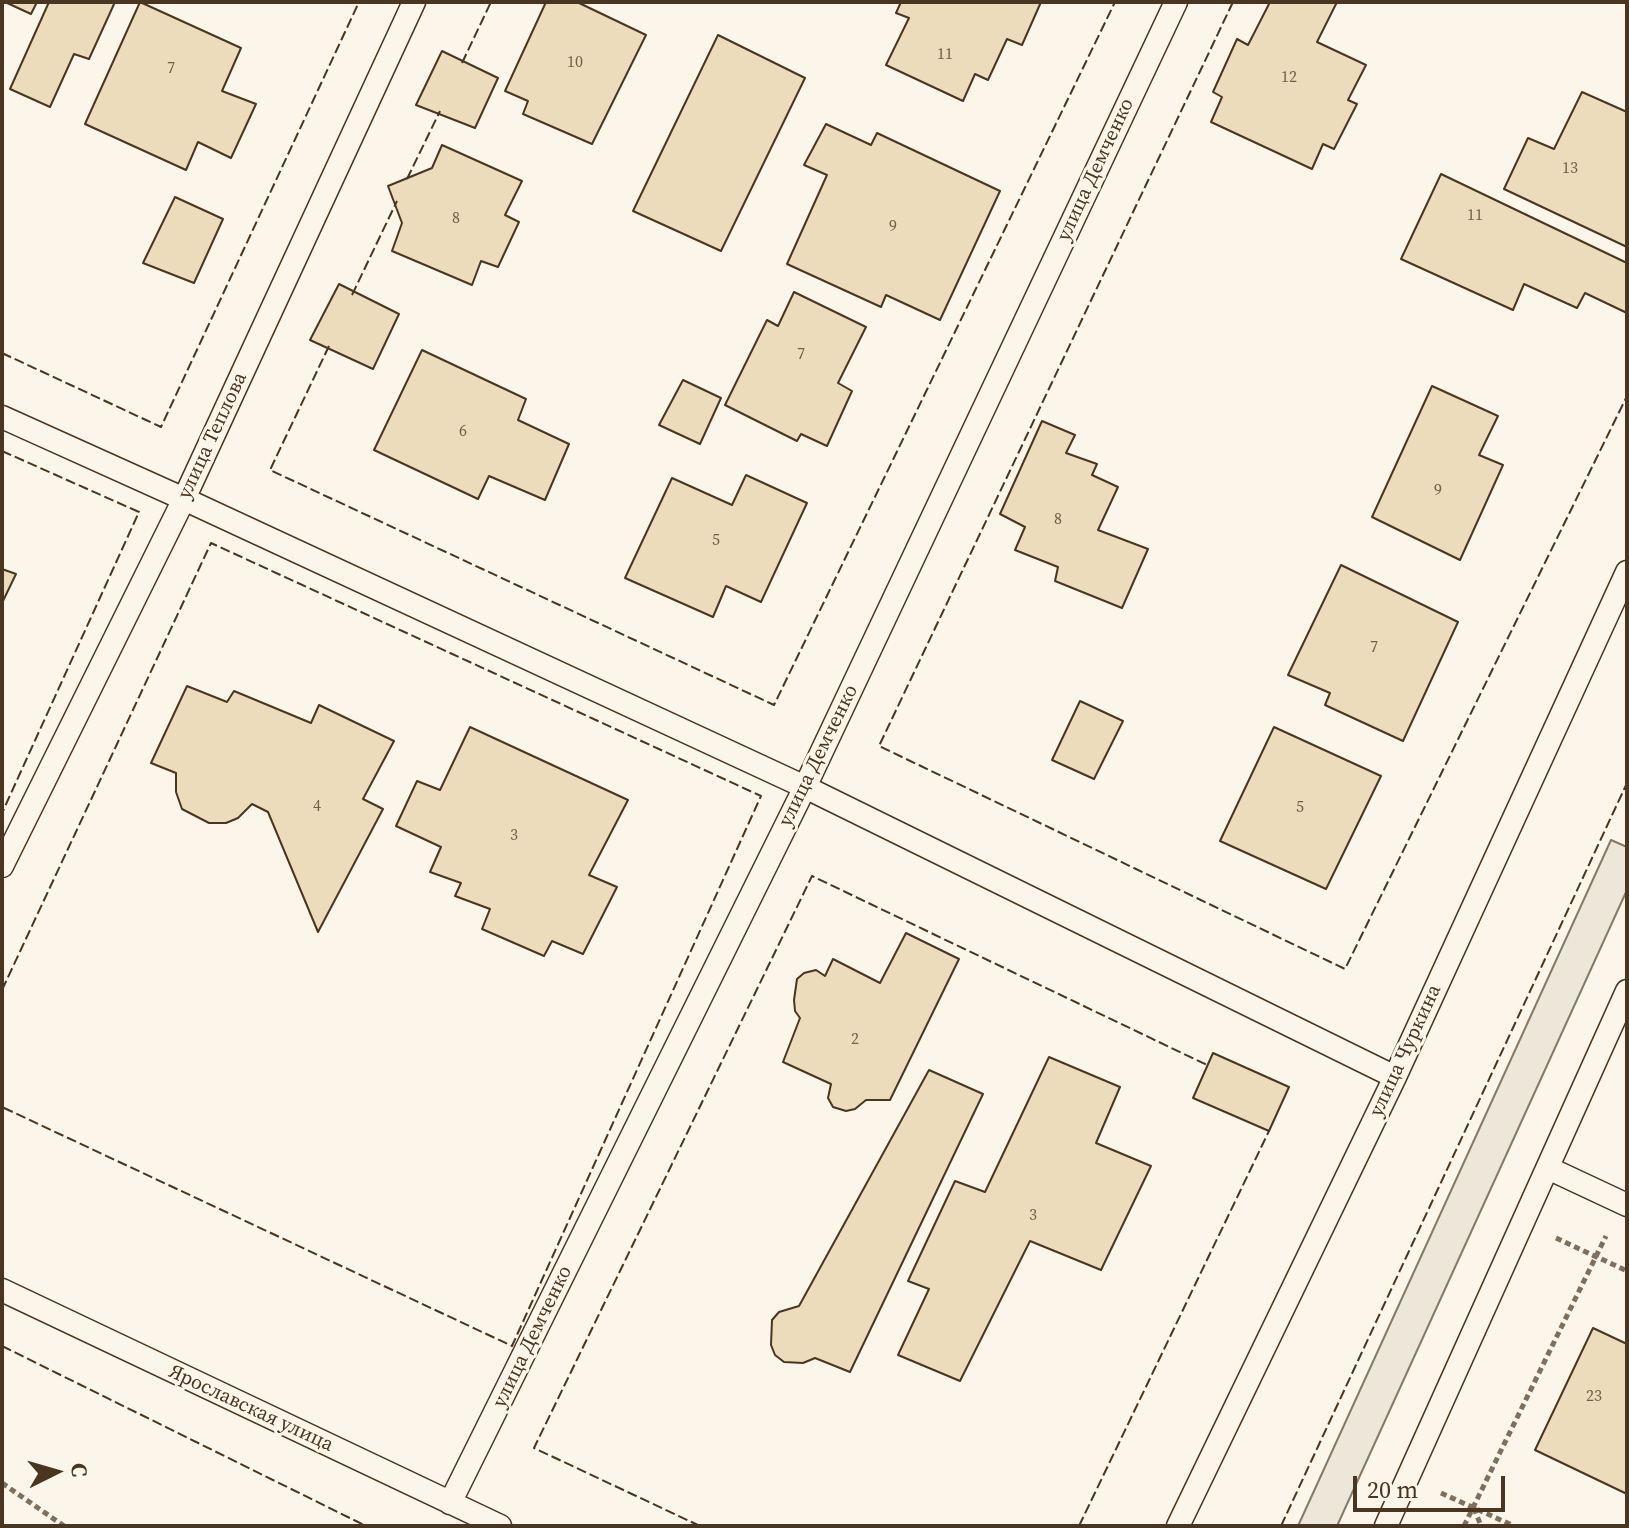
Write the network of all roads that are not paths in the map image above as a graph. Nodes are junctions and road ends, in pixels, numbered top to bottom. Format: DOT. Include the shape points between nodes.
graph roads {
  1 [pos="414,2"];
  2 [pos="1176,2"];
  3 [pos="2,417"];
  4 [pos="184,499"];
  5 [pos="1627,572"];
  6 [pos="805,787"];
  7 [pos="2,866"];
  8 [pos="1627,991"];
  9 [pos="1395,1077"];
  10 [pos="1548,1168"];
  11 [pos="1624,1204"];
  12 [pos="2,1290"];
  13 [pos="450,1503"];
  14 [pos="500,1526"];
  15 [pos="1178,1526"];
  16 [pos="1386,1526"];
  1 -- 4 [label="lane, улица Теплова"];
  2 -- 6 [label="lane, улица Демченко"];
  3 -- 4 [label="lane"];
  4 -- 6 [label="lane"];
  4 -- 7 [label="lane, улица Теплова"];
  5 -- 9 [label="lane, улица Чуркина"];
  6 -- 9 [label="lane"];
  6 -- 13 [label="lane, улица Демченко"];
  8 -- 10 [label="lane"];
  9 -- 15 [label="lane, улица Чуркина"];
  10 -- 11 [label="lane"];
  10 -- 16 [label="lane"];
  12 -- 13 [label="lane, Ярославская улица"];
  13 -- 14 [label="lane, Ярославская улица"];
}
